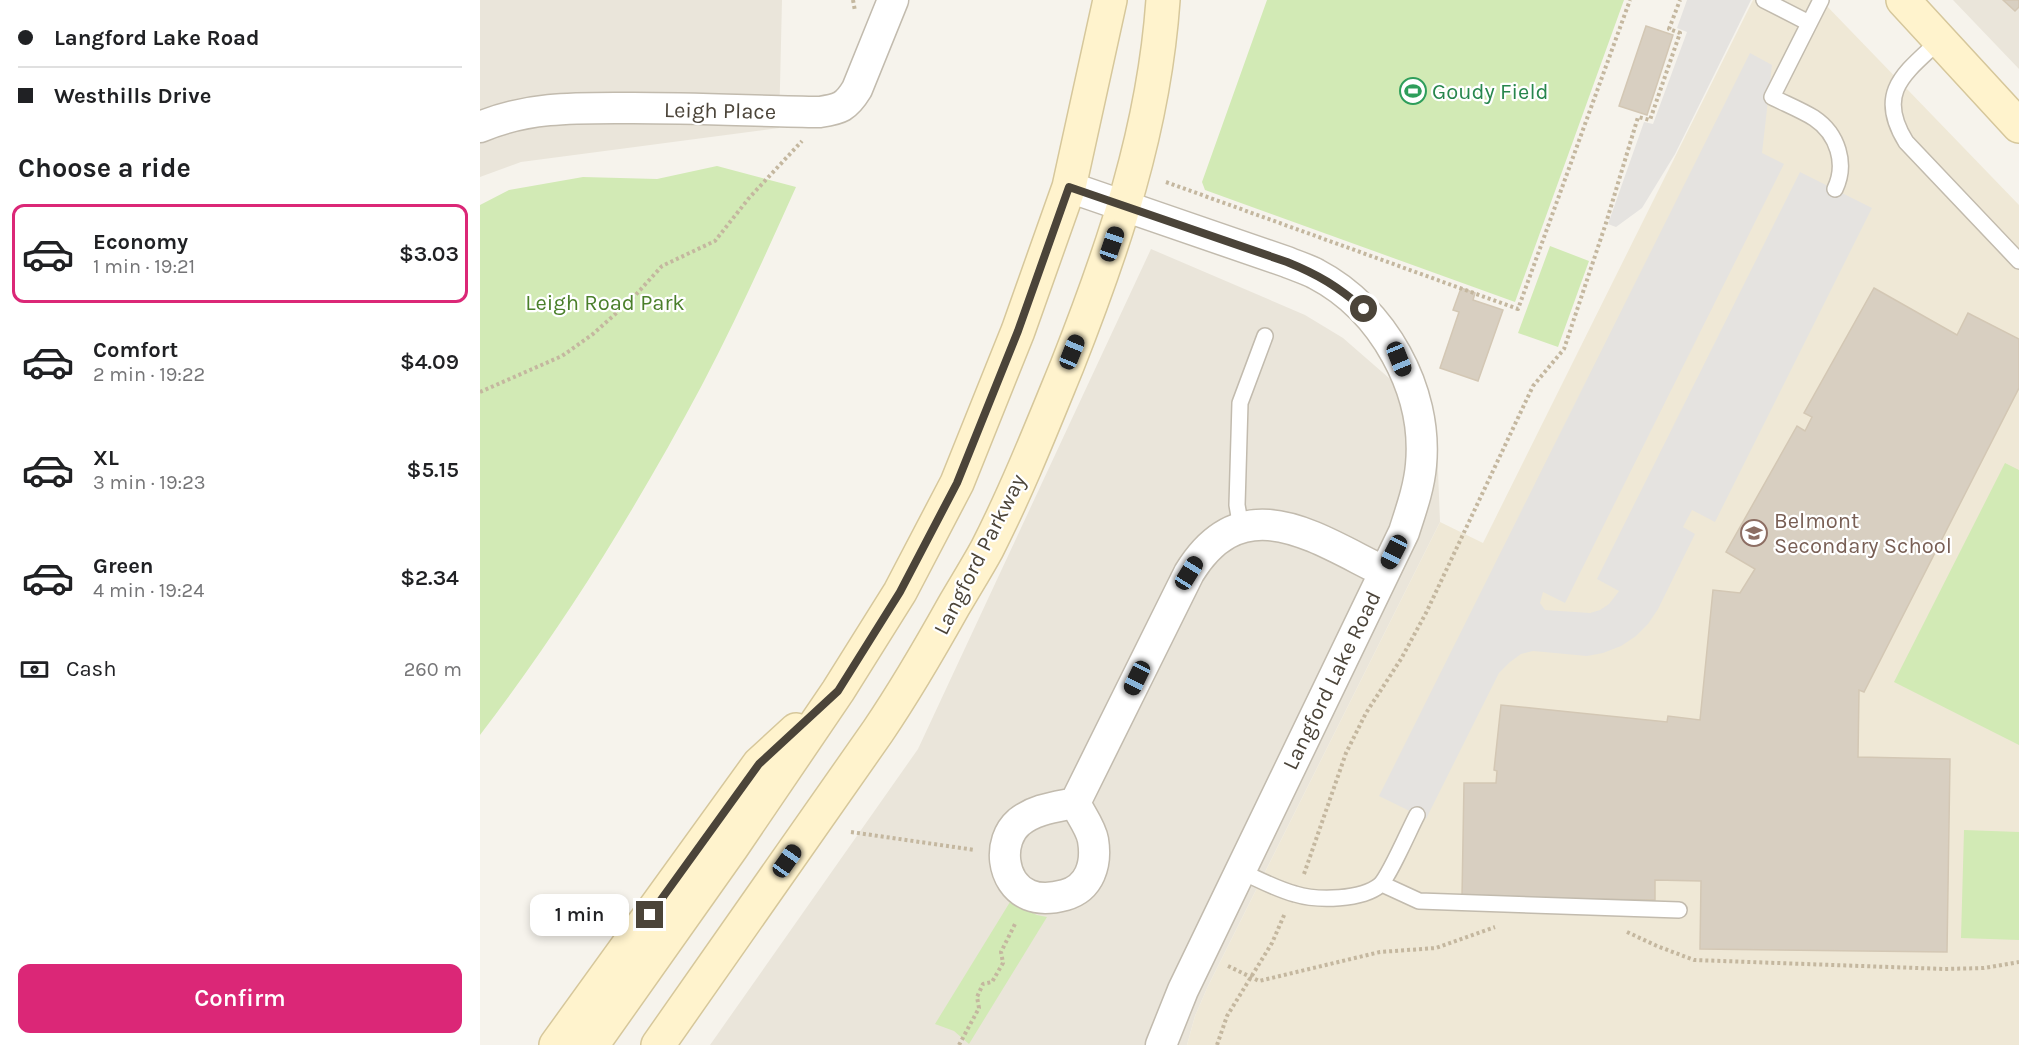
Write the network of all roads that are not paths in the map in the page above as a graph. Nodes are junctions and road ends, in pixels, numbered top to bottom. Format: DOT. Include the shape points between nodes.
graph roads {
  1 [pos="893,0"];
  2 [pos="1110,0"];
  3 [pos="1163,0"];
  4 [pos="1764,0"];
  5 [pos="1821,0"];
  6 [pos="1903,0"];
  7 [pos="1809,23"];
  8 [pos="1940,40"];
  9 [pos="2019,126"];
  10 [pos="480,127"];
  11 [pos="1069,187"];
  12 [pos="1835,189"];
  13 [pos="1125,206"];
  14 [pos="2019,261"];
  15 [pos="1265,336"];
  16 [pos="1241,528"];
  17 [pos="1383,571"];
  18 [pos="838,691"];
  19 [pos="1075,803"];
  20 [pos="1417,815"];
  21 [pos="1240,871"];
  22 [pos="1382,884"];
  23 [pos="1679,910"];
  24 [pos="556,1045"];
  25 [pos="592,1045"];
  26 [pos="658,1045"];
  27 [pos="1161,1045"];
  1 -- 10 [label="street, Leigh Place" via="856,89 849,102 836,110 566,108 521,112"];
  2 -- 11 [label="main road"];
  3 -- 13 [label="main road, Langford Parkway" via="1152,88"];
  4 -- 7 [label="lane"];
  5 -- 7 [label="lane"];
  6 -- 8 [label="main road"];
  7 -- 12 [label="lane" via="1772,97 1816,119 1832,137 1840,153 1841,169"];
  8 -- 9 [label="main road"];
  8 -- 14 [label="lane" via="1905,73 1895,91 1892,110 1897,128"];
  11 -- 13 [label="street, Langford Lake Road"];
  11 -- 18 [label="main road" via="1018,331 957,483 900,592"];
  13 -- 17 [label="street, Langford Lake Road" via="1317,274 1364,309 1383,332 1412,391 1420,426 1421,464 1404,532"];
  13 -- 26 [label="main road, Langford Parkway" via="1051,405 987,549 878,731"];
  15 -- 16 [label="lane" via="1240,403 1237,505"];
  16 -- 17 [label="street" via="1294,528"];
  16 -- 19 [label="street" via="1222,536 1198,558"];
  17 -- 21 [label="street, Langford Lake Road"];
  18 -- 24 [label="main road" via="759,764"];
  18 -- 25 [label="main road"];
  20 -- 22 [label="lane"];
  21 -- 22 [label="lane" via="1304,896 1348,898 1366,894"];
  21 -- 27 [label="street, Langford Lake Road"];
  22 -- 23 [label="lane" via="1419,901"];
}
